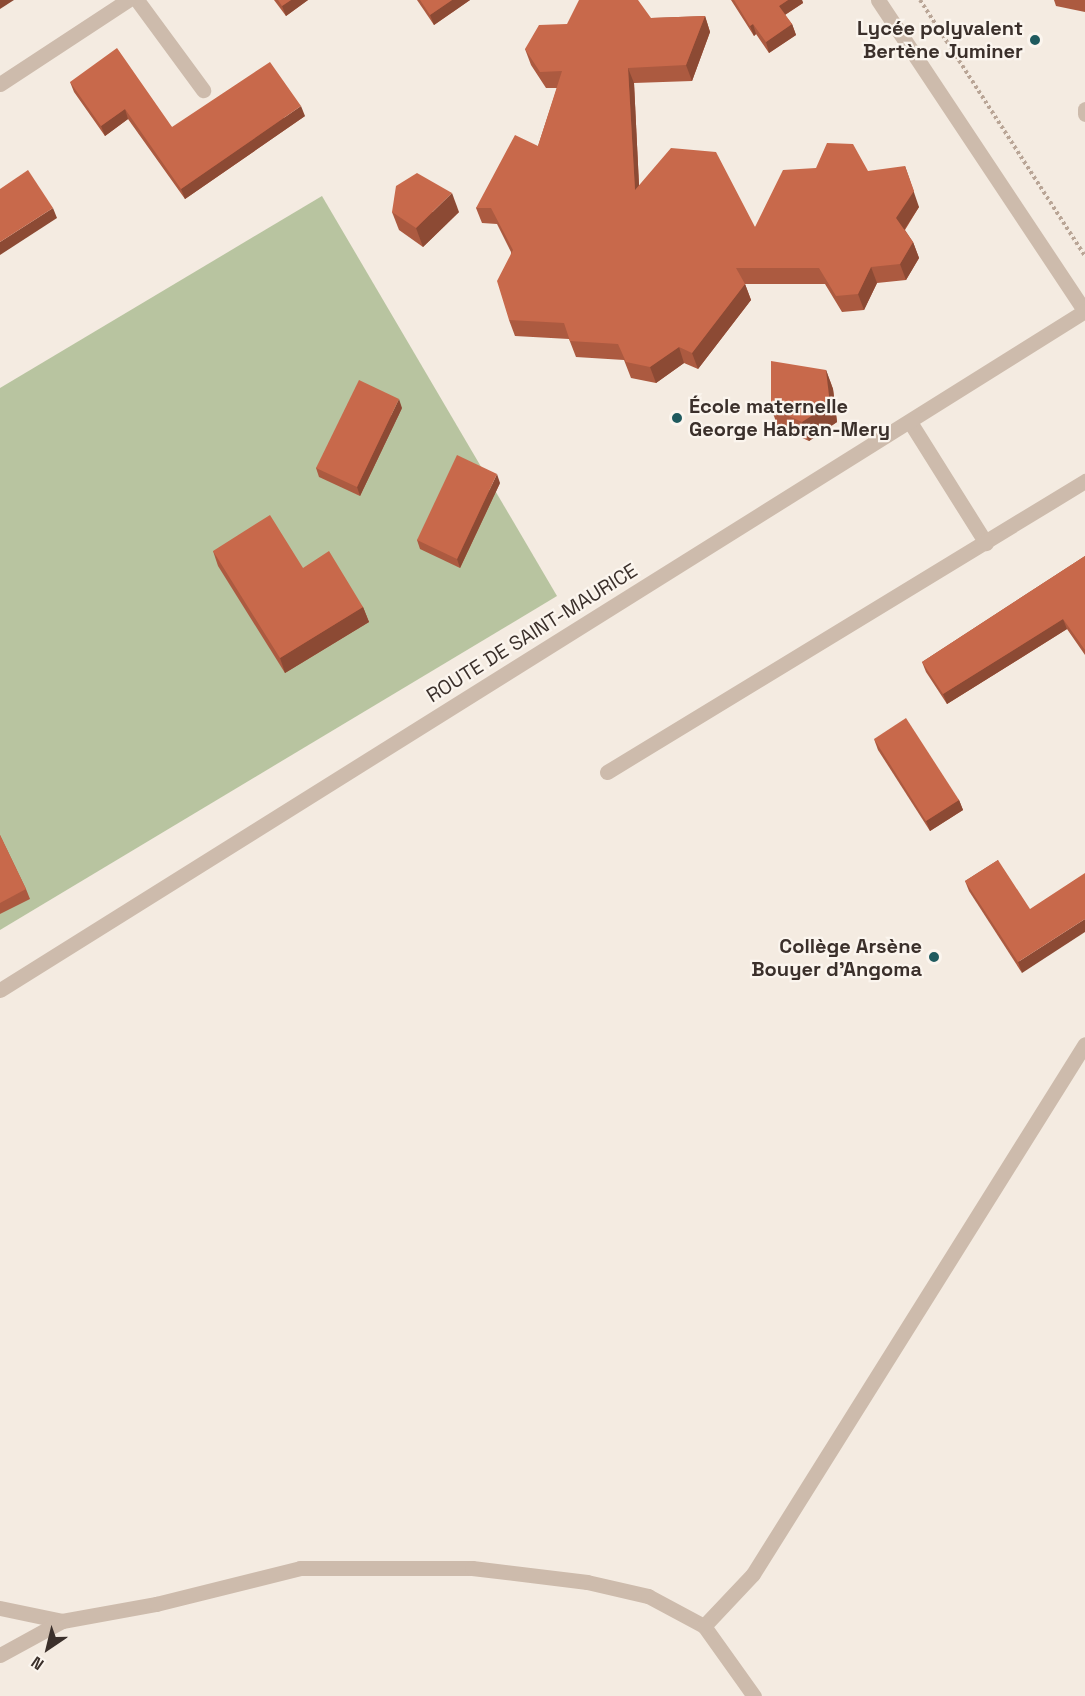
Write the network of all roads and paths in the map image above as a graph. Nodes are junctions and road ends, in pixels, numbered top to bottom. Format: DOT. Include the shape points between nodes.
graph roads {
  1 [pos="128,0"];
  2 [pos="137,0"];
  3 [pos="878,0"];
  4 [pos="920,0"];
  5 [pos="0,84"];
  6 [pos="203,90"];
  7 [pos="1085,109"];
  8 [pos="1085,114"];
  9 [pos="1085,256"];
  10 [pos="1085,311"];
  11 [pos="910,422"];
  12 [pos="1085,481"];
  13 [pos="986,543"];
  14 [pos="607,772"];
  15 [pos="0,990"];
  16 [pos="1085,1044"];
  17 [pos="0,1608"];
  18 [pos="62,1621"];
  19 [pos="704,1626"];
  20 [pos="0,1655"];
  21 [pos="754,1696"];
  1 -- 5 [label="street"];
  2 -- 6 [label="street"];
  3 -- 10 [label="street"];
  4 -- 9 [label="path"];
  7 -- 8 [label="street"];
  10 -- 11 [label="street, ROUTE DE SAINT-MAURICE"];
  11 -- 13 [label="street"];
  11 -- 15 [label="street, ROUTE DE SAINT-MAURICE"];
  12 -- 13 [label="street"];
  13 -- 14 [label="street"];
  16 -- 19 [label="street" via="753,1574"];
  17 -- 18 [label="street"];
  18 -- 19 [label="street" via="156,1604 300,1568 472,1568 587,1582 648,1596"];
  18 -- 20 [label="street"];
  19 -- 21 [label="street"];
}
